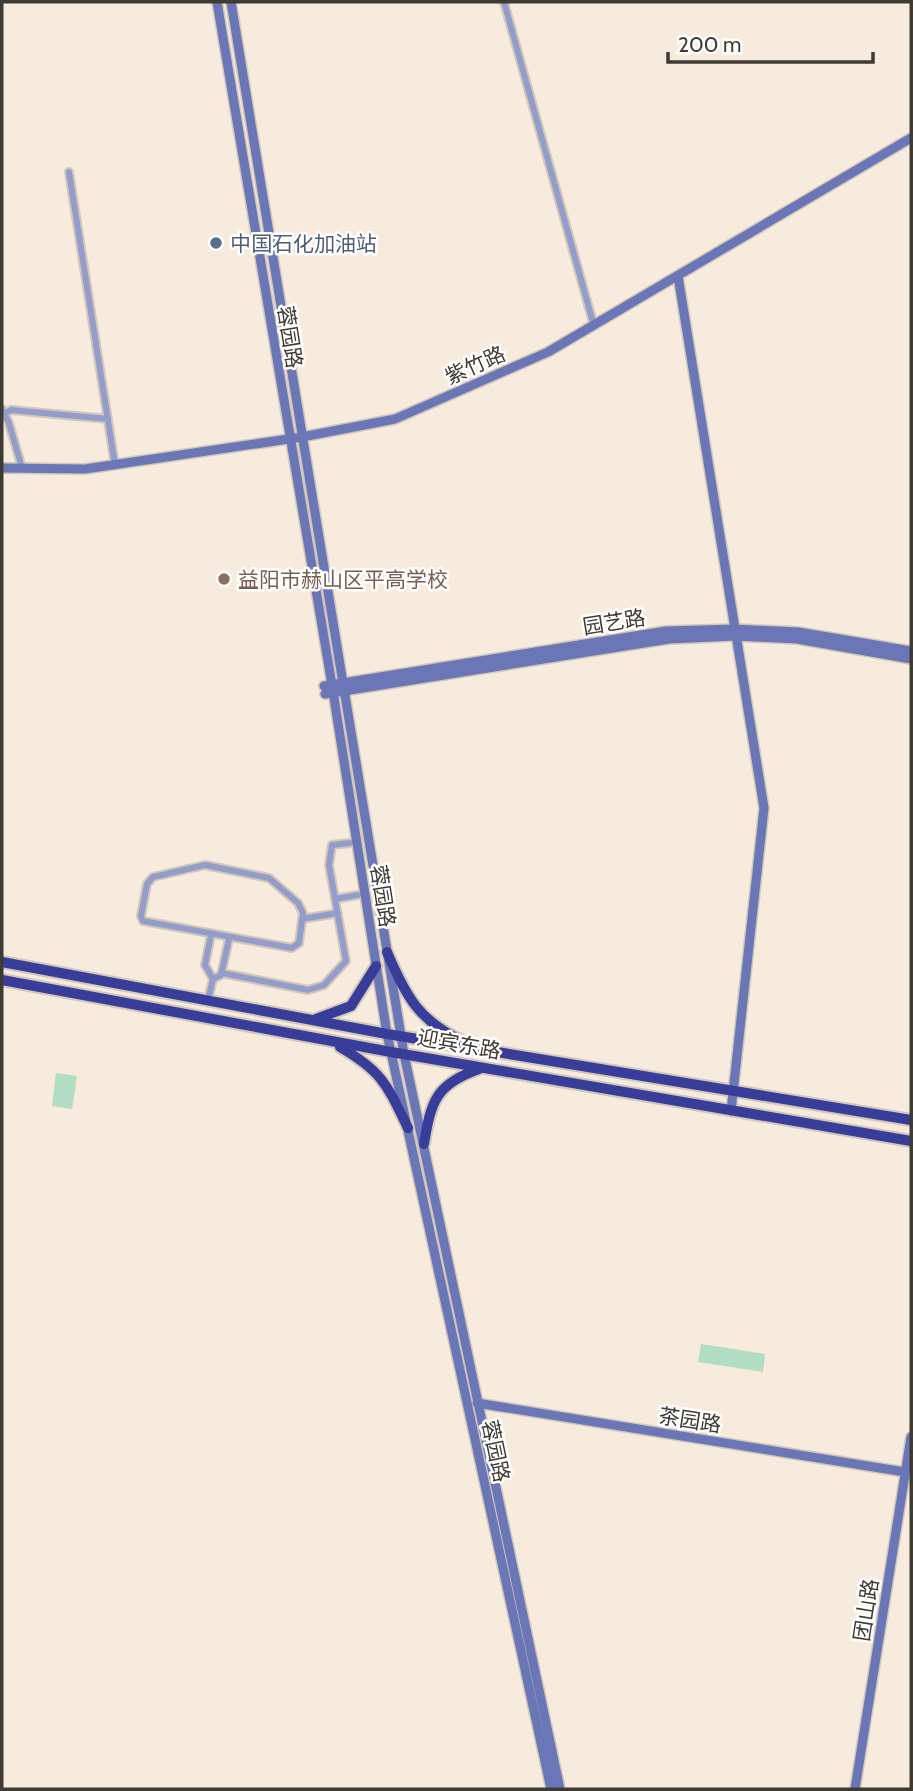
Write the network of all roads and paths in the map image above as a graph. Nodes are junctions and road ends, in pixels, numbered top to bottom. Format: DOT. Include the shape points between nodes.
graph roads {
  1 [pos="217,2"];
  2 [pos="231,2"];
  3 [pos="503,2"];
  4 [pos="911,138"];
  5 [pos="69,172"];
  6 [pos="678,276"];
  7 [pos="594,326"];
  8 [pos="2,409"];
  9 [pos="2,415"];
  10 [pos="107,419"];
  11 [pos="302,438"];
  12 [pos="289,439"];
  13 [pos="115,465"];
  14 [pos="2,468"];
  15 [pos="22,468"];
  16 [pos="735,633"];
  17 [pos="911,651"];
  18 [pos="911,659"];
  19 [pos="333,689"];
  20 [pos="350,843"];
  21 [pos="358,895"];
  22 [pos="335,899"];
  23 [pos="338,914"];
  24 [pos="302,919"];
  25 [pos="211,935"];
  26 [pos="229,939"];
  27 [pos="387,952"];
  28 [pos="2,962"];
  29 [pos="376,966"];
  30 [pos="222,973"];
  31 [pos="213,979"];
  32 [pos="2,981"];
  33 [pos="208,1000"];
  34 [pos="298,1016"];
  35 [pos="314,1019"];
  36 [pos="387,1034"];
  37 [pos="295,1035"];
  38 [pos="402,1036"];
  39 [pos="332,1042"];
  40 [pos="482,1049"];
  41 [pos="390,1052"];
  42 [pos="404,1054"];
  43 [pos="483,1068"];
  44 [pos="734,1091"];
  45 [pos="731,1111"];
  46 [pos="911,1120"];
  47 [pos="408,1128"];
  48 [pos="911,1142"];
  49 [pos="424,1144"];
  50 [pos="480,1403"];
  51 [pos="469,1405"];
  52 [pos="911,1437"];
  53 [pos="908,1473"];
  54 [pos="551,1789"];
  55 [pos="560,1789"];
  56 [pos="855,1789"];
  1 -- 12 [label="street, 蓉园路"];
  2 -- 11 [label="street, 蓉园路"];
  3 -- 7 [label="street"];
  4 -- 6 [label="street, 紫竹路"];
  5 -- 10 [label="street"];
  6 -- 7 [label="street, 紫竹路"];
  6 -- 16 [label="street"];
  7 -- 11 [label="street, 紫竹路" via="548,352 395,419"];
  8 -- 9 [label="street"];
  9 -- 10 [label="street" via="11,410"];
  9 -- 15 [label="street" via="9,423"];
  10 -- 13 [label="street"];
  11 -- 12 [label="street, 紫竹路"];
  11 -- 19 [label="street, 蓉园路"];
  12 -- 13 [label="street, 紫竹路"];
  12 -- 19 [label="street, 蓉园路"];
  13 -- 15 [label="street, 紫竹路"];
  14 -- 15 [label="street, 紫竹路"];
  16 -- 17 [label="street, 园艺路" via="798,632"];
  16 -- 18 [label="street, 园艺路"];
  16 -- 19 [label="street, 园艺路" via="659,640"];
  16 -- 44 [label="street" via="764,824"];
  19 -- 27 [label="street, 蓉园路"];
  19 -- 29 [label="street, 蓉园路"];
  20 -- 22 [label="street" via="332,845"];
  21 -- 22 [label="street"];
  22 -- 23 [label="street"];
  23 -- 24 [label="street"];
  23 -- 30 [label="street" via="346,961 324,985 308,990"];
  24 -- 25 [label="street" via="298,903 263,874 205,865 153,877 147,884 143,921"];
  24 -- 26 [label="street" via="299,943 292,948"];
  25 -- 26 [label="street"];
  25 -- 31 [label="street" via="205,965"];
  26 -- 30 [label="street"];
  27 -- 38 [label="street, 蓉园路"];
  27 -- 40 [label="highway" via="419,1013 439,1030"];
  28 -- 33 [label="highway, 迎宾东路"];
  29 -- 35 [label="highway" via="351,1006"];
  29 -- 36 [label="street, 蓉园路"];
  30 -- 31 [label="street"];
  31 -- 33 [label="street"];
  32 -- 37 [label="highway, 迎宾东路"];
  33 -- 34 [label="highway, 迎宾东路"];
  34 -- 35 [label="highway, 迎宾东路"];
  34 -- 37 [label="highway"];
  35 -- 36 [label="highway, 迎宾东路"];
  36 -- 38 [label="highway, 迎宾东路"];
  36 -- 41 [label="street, 蓉园路"];
  37 -- 39 [label="highway, 迎宾东路"];
  38 -- 40 [label="highway, 迎宾东路"];
  38 -- 42 [label="street, 蓉园路"];
  39 -- 41 [label="highway, 迎宾东路"];
  39 -- 47 [label="highway" via="369,1064 387,1085"];
  40 -- 43 [label="highway"];
  40 -- 44 [label="highway, 迎宾东路"];
  41 -- 42 [label="highway, 迎宾东路"];
  41 -- 47 [label="street, 蓉园路"];
  42 -- 43 [label="highway, 迎宾东路"];
  42 -- 49 [label="street, 蓉园路"];
  43 -- 45 [label="highway, 迎宾东路"];
  43 -- 49 [label="highway" via="440,1089 429,1111"];
  44 -- 45 [label="street"];
  44 -- 46 [label="highway, 迎宾东路"];
  45 -- 48 [label="highway, 迎宾东路"];
  47 -- 51 [label="street, 蓉园路"];
  49 -- 50 [label="street, 蓉园路"];
  50 -- 51 [label="street, 茶园路"];
  50 -- 53 [label="street, 茶园路"];
  50 -- 55 [label="street, 蓉园路"];
  51 -- 54 [label="street, 蓉园路"];
  52 -- 53 [label="street, 团山路"];
  53 -- 56 [label="street, 团山路"];
}
